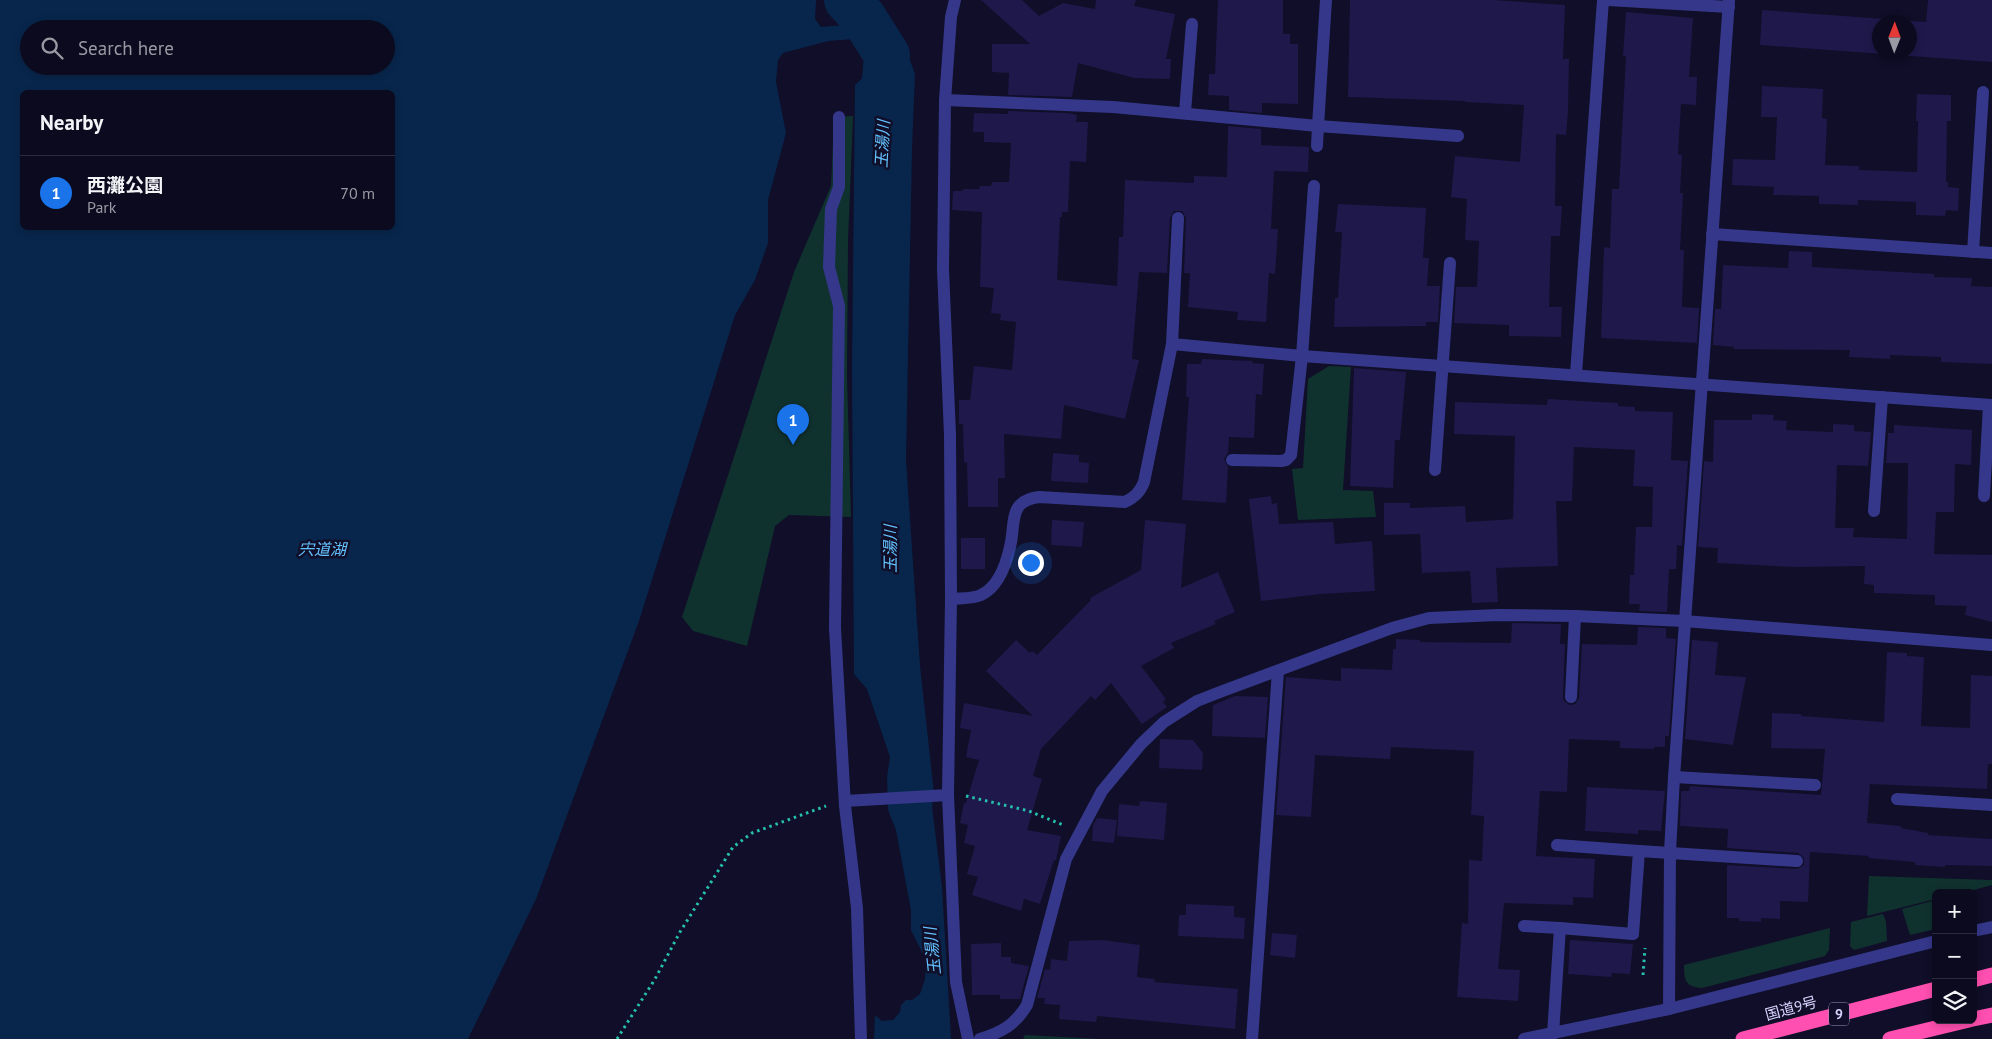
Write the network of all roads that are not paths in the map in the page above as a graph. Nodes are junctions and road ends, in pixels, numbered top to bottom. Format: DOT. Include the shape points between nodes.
graph roads {
  1 [pos="955,0"];
  2 [pos="1326,0"];
  3 [pos="1603,0"];
  4 [pos="1608,0"];
  5 [pos="1729,4"];
  6 [pos="1192,24"];
  7 [pos="1984,92"];
  8 [pos="945,100"];
  9 [pos="1185,112"];
  10 [pos="839,117"];
  11 [pos="1318,126"];
  12 [pos="1458,136"];
  13 [pos="1317,146"];
  14 [pos="1314,186"];
  15 [pos="1178,218"];
  16 [pos="1712,234"];
  17 [pos="1973,252"];
  18 [pos="1992,253"];
  19 [pos="1450,263"];
  20 [pos="1172,344"];
  21 [pos="1302,356"];
  22 [pos="1443,365"];
  23 [pos="1576,374"];
  24 [pos="1702,384"];
  25 [pos="1882,397"];
  26 [pos="1990,405"];
  27 [pos="1232,460"];
  28 [pos="1435,470"];
  29 [pos="1984,496"];
  30 [pos="1874,511"];
  31 [pos="951,599"];
  32 [pos="1575,616"];
  33 [pos="1684,621"];
  34 [pos="1992,645"];
  35 [pos="1278,671"];
  36 [pos="1571,697"];
  37 [pos="1674,777"];
  38 [pos="1815,786"];
  39 [pos="942,795"];
  40 [pos="1897,799"];
  41 [pos="848,801"];
  42 [pos="1992,805"];
  43 [pos="1557,845"];
  44 [pos="1639,851"];
  45 [pos="1670,852"];
  46 [pos="1797,860"];
  47 [pos="1524,926"];
  48 [pos="1992,927"];
  49 [pos="1560,928"];
  50 [pos="1977,930"];
  51 [pos="1932,942"];
  52 [pos="1992,975"];
  53 [pos="1977,979"];
  54 [pos="1932,990"];
  55 [pos="1669,1009"];
  56 [pos="1992,1015"];
  57 [pos="1977,1018"];
  58 [pos="1952,1024"];
  59 [pos="1553,1034"];
  60 [pos="861,1039"];
  61 [pos="968,1039"];
  62 [pos="980,1039"];
  63 [pos="1252,1039"];
  64 [pos="1524,1039"];
  65 [pos="1743,1039"];
  66 [pos="1890,1039"];
  1 -- 8 [label="street" via="950,17"];
  2 -- 11 [label="street"];
  3 -- 23 [label="street"];
  4 -- 5 [label="street"];
  5 -- 16 [label="street"];
  6 -- 9 [label="street"];
  7 -- 17 [label="street"];
  8 -- 9 [label="street"];
  8 -- 31 [label="street" via="943,269 950,435"];
  9 -- 11 [label="street"];
  10 -- 41 [label="street" via="839,187 830,209 829,268 839,306 835,628"];
  11 -- 12 [label="street"];
  11 -- 13 [label="street"];
  14 -- 21 [label="street"];
  15 -- 20 [label="street"];
  16 -- 17 [label="street"];
  16 -- 24 [label="street"];
  17 -- 18 [label="street"];
  19 -- 22 [label="street"];
  20 -- 21 [label="street"];
  20 -- 31 [label="street" via="1140,491 1125,502 1039,497 1023,502 1014,518 1011,547 991,590 979,596"];
  21 -- 22 [label="street"];
  21 -- 27 [label="street" via="1291,455 1281,461"];
  22 -- 23 [label="street"];
  22 -- 28 [label="street"];
  23 -- 24 [label="street"];
  24 -- 25 [label="street"];
  24 -- 33 [label="street"];
  25 -- 26 [label="street"];
  25 -- 30 [label="street"];
  26 -- 29 [label="street"];
  31 -- 39 [label="street"];
  32 -- 33 [label="street"];
  32 -- 35 [label="street" via="1429,618 1392,628"];
  32 -- 36 [label="street"];
  33 -- 34 [label="street"];
  33 -- 37 [label="street"];
  35 -- 62 [label="street" via="1197,701 1164,722 1102,791 1066,859 1027,1005 1008,1027"];
  35 -- 63 [label="street"];
  37 -- 38 [label="street"];
  37 -- 45 [label="street"];
  39 -- 41 [label="street"];
  39 -- 61 [label="street" via="956,982"];
  40 -- 42 [label="street"];
  41 -- 60 [label="street" via="857,908"];
  43 -- 44 [label="street"];
  44 -- 45 [label="street"];
  44 -- 49 [label="street" via="1633,934"];
  45 -- 46 [label="street"];
  45 -- 55 [label="street"];
  47 -- 49 [label="street"];
  48 -- 50 [label="street"];
  49 -- 59 [label="street"];
  51 -- 55 [label="street"];
  52 -- 53 [label="highway"];
  54 -- 65 [label="highway, 国道9号 / 9"];
  55 -- 59 [label="street"];
  56 -- 57 [label="highway"];
  58 -- 66 [label="highway"];
  59 -- 64 [label="street"];
}
